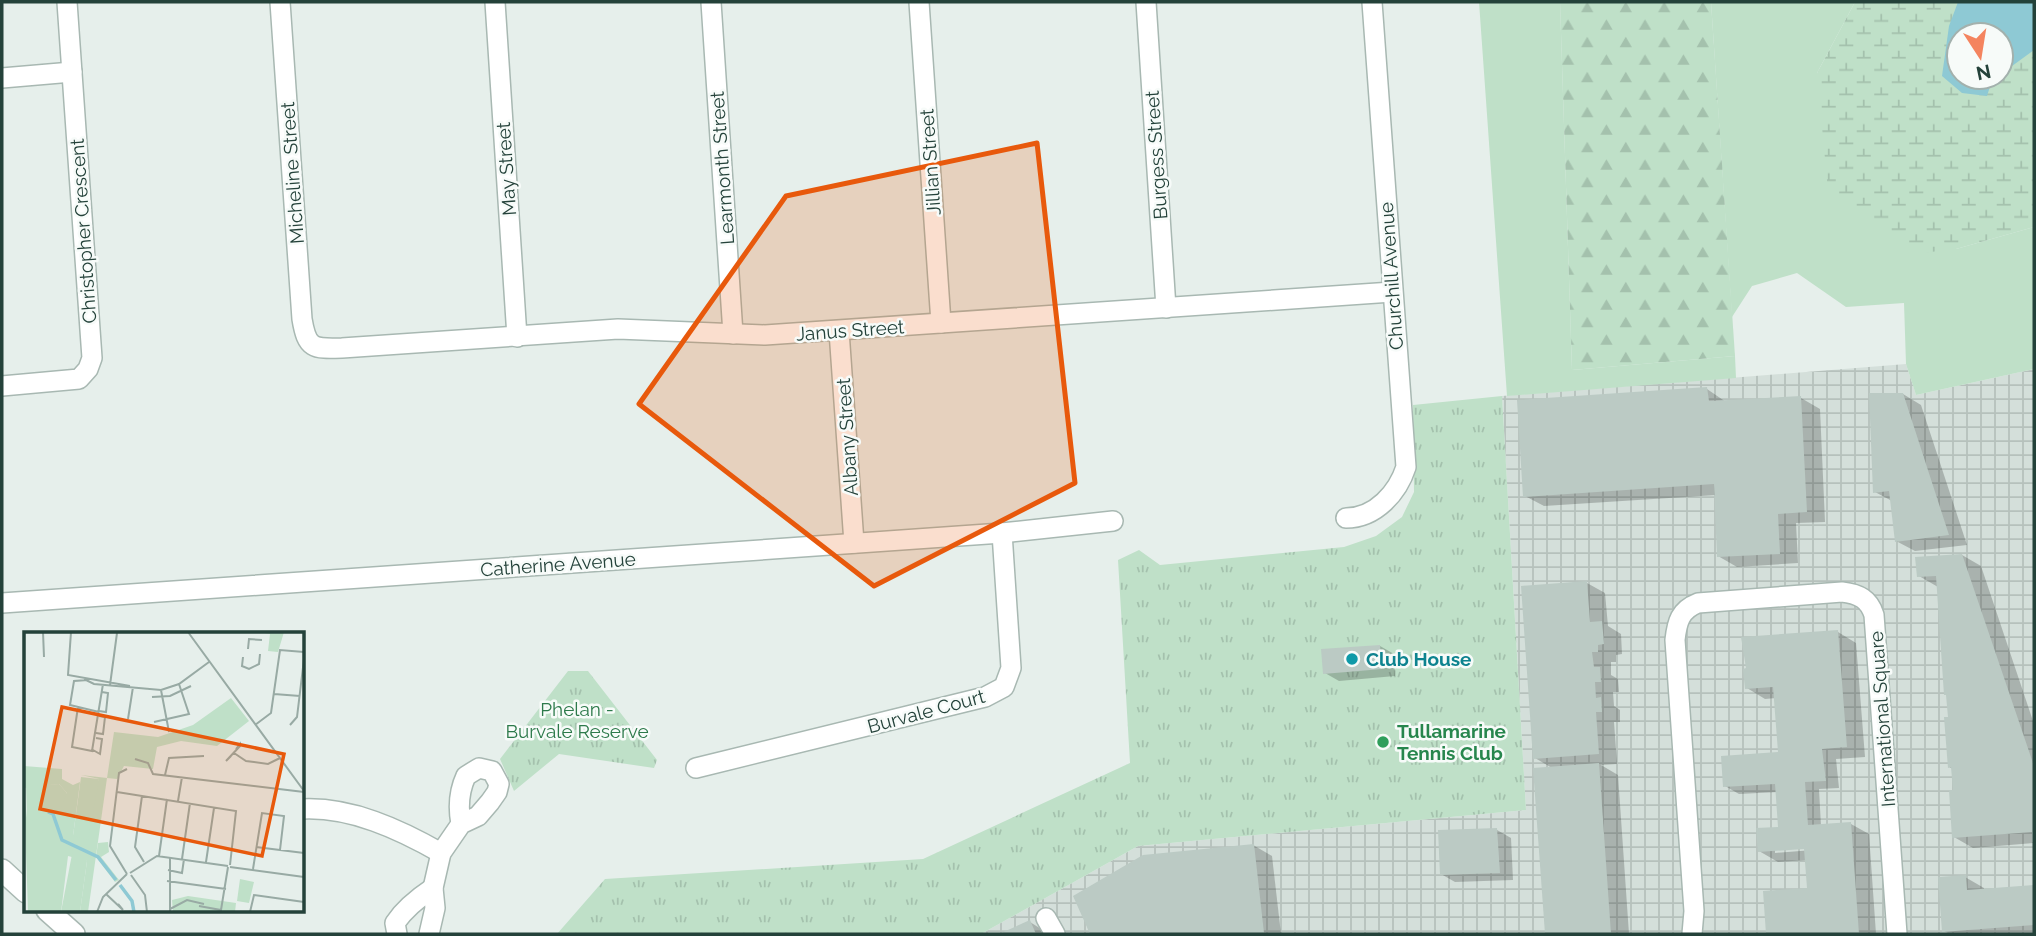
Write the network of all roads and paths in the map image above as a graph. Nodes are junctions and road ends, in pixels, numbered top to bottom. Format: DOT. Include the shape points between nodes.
graph roads {
  1 [pos="67,2"];
  2 [pos="281,2"];
  3 [pos="495,2"];
  4 [pos="711,2"];
  5 [pos="919,2"];
  6 [pos="1146,2"];
  7 [pos="1372,2"];
  8 [pos="72,72"];
  9 [pos="2,78"];
  10 [pos="1392,292"];
  11 [pos="1166,308"];
  12 [pos="941,323"];
  13 [pos="839,331"];
  14 [pos="733,334"];
  15 [pos="517,337"];
  16 [pos="309,343"];
  17 [pos="2,386"];
  18 [pos="1346,518"];
  19 [pos="1113,521"];
  20 [pos="1002,533"];
  21 [pos="854,543"];
  22 [pos="2,603"];
  23 [pos="696,768"];
  24 [pos="304,808"];
  25 [pos="461,824"];
  26 [pos="441,853"];
  27 [pos="2,870"];
  28 [pos="433,888"];
  29 [pos="24,890"];
  30 [pos="49,912"];
  31 [pos="74,934"];
  32 [pos="397,934"];
  33 [pos="429,934"];
  34 [pos="1692,934"];
  35 [pos="1897,934"];
  1 -- 8 [label="street, Christopher Crescent"];
  2 -- 16 [label="street, Micheline Street" via="302,319"];
  3 -- 15 [label="street, May Street"];
  4 -- 14 [label="street, Learmonth Street"];
  5 -- 12 [label="street, Jillian Street"];
  6 -- 11 [label="street, Burgess Street"];
  7 -- 10 [label="street, Churchill Avenue"];
  8 -- 9 [label="street"];
  8 -- 17 [label="street, Christopher Crescent" via="92,358 79,379"];
  10 -- 11 [label="street, Janus Street"];
  10 -- 18 [label="street, Churchill Avenue" via="1406,467 1400,486 1388,499 1370,512"];
  11 -- 12 [label="street, Janus Street"];
  12 -- 13 [label="street, Janus Street"];
  13 -- 14 [label="street, Janus Street"];
  13 -- 21 [label="street, Albany Street"];
  14 -- 15 [label="street, Janus Street" via="618,329"];
  15 -- 16 [label="street, Janus Street" via="323,348"];
  19 -- 20 [label="street, Catherine Avenue"];
  20 -- 21 [label="street, Catherine Avenue"];
  20 -- 23 [label="street, Burvale Court" via="1011,668 1004,687 985,697"];
  21 -- 22 [label="street, Catherine Avenue"];
  24 -- 26 [label="street" via="344,811"];
  25 -- 26 [label="street"];
  26 -- 28 [label="street"];
  27 -- 29 [label="street"];
  28 -- 32 [label="street" via="400,915 395,923"];
  28 -- 33 [label="street" via="435,908"];
  30 -- 31 [label="street"];
  34 -- 35 [label="street, International Square" via="1676,623 1683,611 1698,603 1842,593 1865,599 1874,615"];
}
